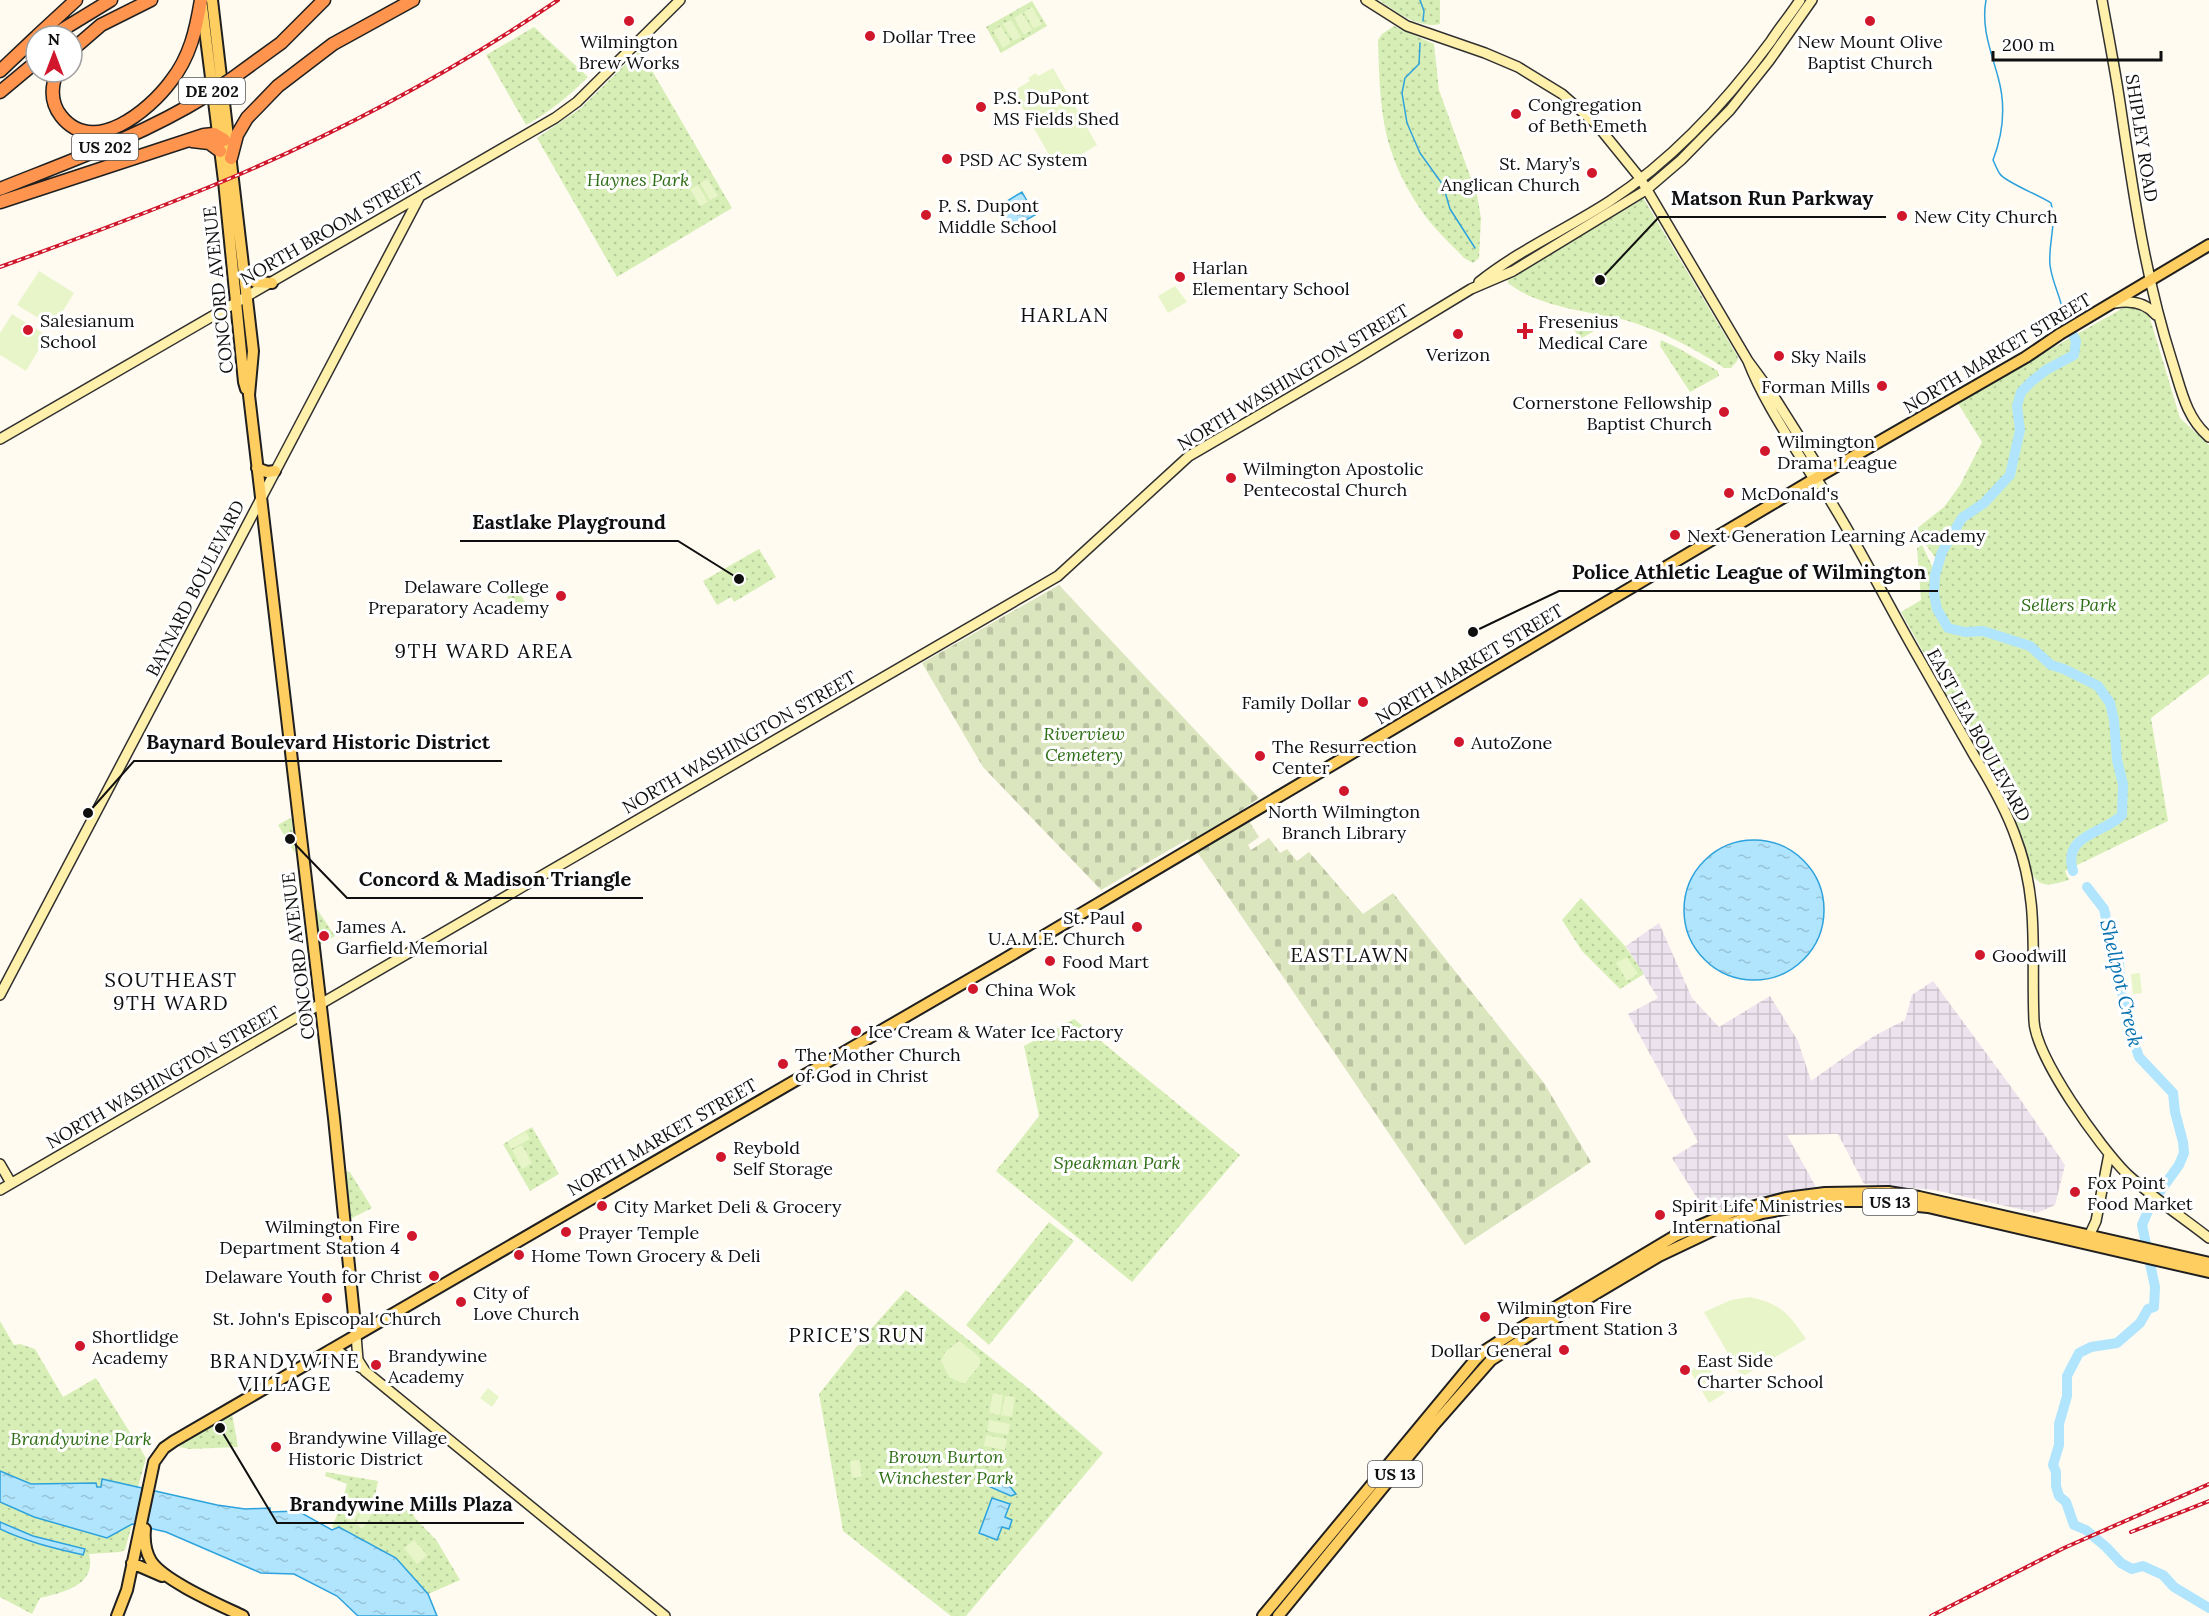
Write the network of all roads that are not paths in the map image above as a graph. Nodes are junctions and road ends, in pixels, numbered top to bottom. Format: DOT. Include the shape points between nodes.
graph roads {
  1 [pos="76,0"];
  2 [pos="111,0"];
  3 [pos="141,0"];
  4 [pos="151,0"];
  5 [pos="201,0"];
  6 [pos="212,0"];
  7 [pos="324,0"];
  8 [pos="413,0"];
  9 [pos="680,0"];
  10 [pos="1366,0"];
  11 [pos="1800,0"];
  12 [pos="1812,0"];
  13 [pos="2102,0"];
  14 [pos="49,24"];
  15 [pos="72,24"];
  16 [pos="84,30"];
  17 [pos="84,39"];
  18 [pos="24,48"];
  19 [pos="24,56"];
  20 [pos="0,72"];
  21 [pos="24,72"];
  22 [pos="53,84"];
  23 [pos="0,92"];
  24 [pos="220,142"];
  25 [pos="231,158"];
  26 [pos="1640,178"];
  27 [pos="228,179"];
  28 [pos="0,189"];
  29 [pos="1646,190"];
  30 [pos="420,196"];
  31 [pos="0,202"];
  32 [pos="2209,245"];
  33 [pos="243,270"];
  34 [pos="2149,280"];
  35 [pos="272,283"];
  36 [pos="1471,289"];
  37 [pos="246,298"];
  38 [pos="235,303"];
  39 [pos="2112,304"];
  40 [pos="2158,317"];
  41 [pos="249,395"];
  42 [pos="2209,438"];
  43 [pos="0,439"];
  44 [pos="257,468"];
  45 [pos="275,471"];
  46 [pos="1816,478"];
  47 [pos="260,496"];
  48 [pos="0,995"];
  49 [pos="320,1005"];
  50 [pos="2109,1154"];
  51 [pos="0,1164"];
  52 [pos="11,1183"];
  53 [pos="0,1190"];
  54 [pos="1706,1222"];
  55 [pos="2089,1236"];
  56 [pos="2209,1238"];
  57 [pos="2069,1240"];
  58 [pos="2141,1252"];
  59 [pos="2154,1255"];
  60 [pos="1659,1256"];
  61 [pos="2209,1263"];
  62 [pos="2209,1272"];
  63 [pos="357,1335"];
  64 [pos="330,1350"];
  65 [pos="365,1371"];
  66 [pos="1375,1481"];
  67 [pos="1347,1532"];
  68 [pos="141,1534"];
  69 [pos="132,1563"];
  70 [pos="180,1583"];
  71 [pos="117,1616"];
  72 [pos="243,1616"];
  73 [pos="665,1616"];
  74 [pos="1263,1616"];
  75 [pos="1278,1616"];
  1 -- 14 [label="highway"];
  2 -- 15 [label="highway"];
  3 -- 16 [label="highway"];
  4 -- 17 [label="highway" via="100,25"];
  5 -- 22 [label="highway" via="194,37 178,72 136,116 104,131 75,128 57,111"];
  5 -- 24 [label="main road, DE 202"];
  6 -- 25 [label="main road, DE 202"];
  7 -- 28 [label="highway, US 202, bridge" via="281,43 206,96 126,138"];
  8 -- 25 [label="highway" via="333,44 278,86 247,118"];
  9 -- 30 [label="street, NORTH BROOM STREET" via="572,106"];
  10 -- 26 [label="street, EAST LEA BOULEVARD" via="1407,26 1495,57 1533,75 1582,110 1609,137"];
  11 -- 26 [label="street, NORTH WASHINGTON STREET" via="1705,121"];
  12 -- 29 [label="street, NORTH WASHINGTON STREET" via="1730,110"];
  13 -- 34 [label="street, SHIPLEY ROAD"];
  18 -- 20 [label="highway"];
  19 -- 20 [label="highway"];
  21 -- 23 [label="highway"];
  24 -- 27 [label="main road, DE 202"];
  24 -- 31 [label="highway" via="204,135"];
  24 -- 37 [label="main road" via="239,287"];
  25 -- 27 [label="main road, DE 202"];
  26 -- 29 [label="street, EAST LEA BOULEVARD"];
  26 -- 36 [label="street, NORTH WASHINGTON STREET" via="1611,200 1497,267"];
  27 -- 33 [label="main road, CONCORD AVENUE / DE 202"];
  27 -- 38 [label="main road, CONCORD AVENUE / DE 202"];
  29 -- 36 [label="street, NORTH WASHINGTON STREET" via="1513,271"];
  29 -- 46 [label="street, EAST LEA BOULEVARD" via="1748,361 1778,421"];
  30 -- 35 [label="street, NORTH BROOM STREET"];
  30 -- 45 [label="street, BAYNARD BOULEVARD"];
  32 -- 34 [label="main road, NORTH MARKET STREET"];
  33 -- 35 [label="main road" via="255,282"];
  33 -- 37 [label="main road, CONCORD AVENUE / DE 202"];
  34 -- 39 [label="main road, NORTH MARKET STREET"];
  34 -- 40 [label="street, SHIPLEY ROAD"];
  35 -- 37 [label="street, NORTH BROOM STREET"];
  36 -- 49 [label="street, NORTH WASHINGTON STREET" via="1189,456 1058,576"];
  37 -- 38 [label="street, NORTH BROOM STREET"];
  37 -- 41 [label="main road, CONCORD AVENUE / DE 202" via="253,351"];
  38 -- 41 [label="main road, CONCORD AVENUE / DE 202"];
  38 -- 43 [label="street, NORTH BROOM STREET"];
  39 -- 40 [label="street" via="2141,304"];
  39 -- 46 [label="main road, NORTH MARKET STREET"];
  40 -- 42 [label="street, SHIPLEY ROAD" via="2188,413"];
  41 -- 44 [label="main road, CONCORD AVENUE / DE 202"];
  44 -- 45 [label="main road"];
  44 -- 47 [label="main road, CONCORD AVENUE / DE 202"];
  45 -- 47 [label="street, BAYNARD BOULEVARD"];
  46 -- 50 [label="street, EAST LEA BOULEVARD" via="1843,519 2008,815 2025,866 2032,906 2034,1024 2042,1051"];
  46 -- 63 [label="main road, NORTH MARKET STREET" via="1003,960"];
  47 -- 48 [label="street, BAYNARD BOULEVARD"];
  47 -- 49 [label="main road, CONCORD AVENUE / DE 202"];
  49 -- 52 [label="street, NORTH WASHINGTON STREET"];
  49 -- 63 [label="main road, CONCORD AVENUE / DE 202"];
  50 -- 55 [label="street" via="2096,1221"];
  50 -- 56 [label="street, EAST LEA BOULEVARD" via="2128,1174"];
  51 -- 52 [label="street"];
  52 -- 53 [label="street, NORTH WASHINGTON STREET"];
  54 -- 55 [label="main road, US 13" via="1786,1198 1888,1192"];
  54 -- 60 [label="main road" via="1701,1230 1673,1243"];
  54 -- 66 [label="main road, US 13" via="1675,1236 1483,1352"];
  55 -- 57 [label="main road"];
  55 -- 58 [label="main road, US 13"];
  57 -- 58 [label="main road, US 13"];
  57 -- 60 [label="main road, US 13" via="1928,1207 1845,1201 1756,1215"];
  58 -- 59 [label="main road, US 13"];
  59 -- 61 [label="main road, US 13"];
  59 -- 62 [label="main road, US 13"];
  60 -- 67 [label="main road, US 13" via="1491,1360"];
  63 -- 64 [label="main road, NORTH MARKET STREET"];
  63 -- 65 [label="street" via="358,1360"];
  64 -- 65 [label="street" via="341,1353"];
  64 -- 68 [label="main road, NORTH MARKET STREET" via="164,1448 156,1456 149,1482"];
  65 -- 73 [label="street"];
  66 -- 67 [label="main road" via="1376,1489 1354,1516"];
  66 -- 74 [label="main road, US 13"];
  67 -- 75 [label="main road, US 13"];
  68 -- 69 [label="main road, NORTH MARKET STREET"];
  68 -- 70 [label="main road" via="152,1562"];
  69 -- 70 [label="main road"];
  69 -- 71 [label="main road, NORTH MARKET STREET"];
  70 -- 72 [label="main road"];
}
